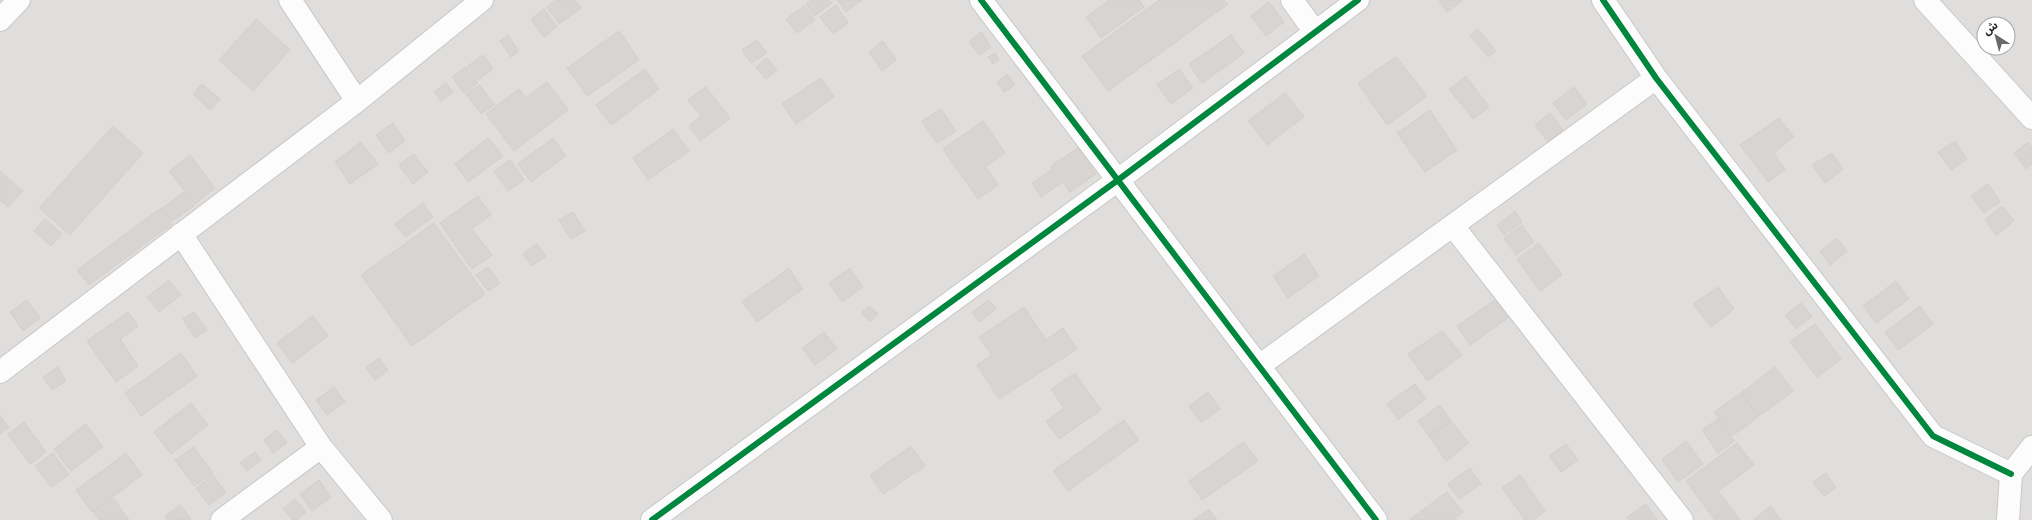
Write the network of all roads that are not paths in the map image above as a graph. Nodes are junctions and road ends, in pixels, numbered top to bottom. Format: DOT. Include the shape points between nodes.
graph roads {
  1 [pos="19,0"];
  2 [pos="290,0"];
  3 [pos="482,0"];
  4 [pos="981,0"];
  5 [pos="1292,0"];
  6 [pos="1358,0"];
  7 [pos="1604,0"];
  8 [pos="1925,0"];
  9 [pos="0,20"];
  10 [pos="1315,32"];
  11 [pos="1656,78"];
  12 [pos="357,102"];
  13 [pos="2032,118"];
  14 [pos="1118,180"];
  15 [pos="1453,226"];
  16 [pos="181,234"];
  17 [pos="1259,366"];
  18 [pos="0,372"];
  19 [pos="321,447"];
  20 [pos="2032,448"];
  21 [pos="2011,474"];
  22 [pos="222,520"];
  23 [pos="381,520"];
  24 [pos="652,520"];
  25 [pos="1376,520"];
  26 [pos="1682,520"];
  27 [pos="2008,520"];
  1 -- 9 [label="street"];
  2 -- 12 [label="street"];
  3 -- 12 [label="street"];
  4 -- 14 [label="street"];
  5 -- 10 [label="street"];
  6 -- 10 [label="street"];
  7 -- 11 [label="street"];
  8 -- 13 [label="street"];
  10 -- 14 [label="street"];
  11 -- 15 [label="street"];
  11 -- 21 [label="street" via="1932,436"];
  12 -- 16 [label="street"];
  14 -- 17 [label="street"];
  14 -- 24 [label="street"];
  15 -- 17 [label="street"];
  15 -- 26 [label="street"];
  16 -- 18 [label="street"];
  16 -- 19 [label="street"];
  17 -- 25 [label="street"];
  19 -- 22 [label="street"];
  19 -- 23 [label="street"];
  20 -- 21 [label="street"];
  21 -- 27 [label="street"];
}
